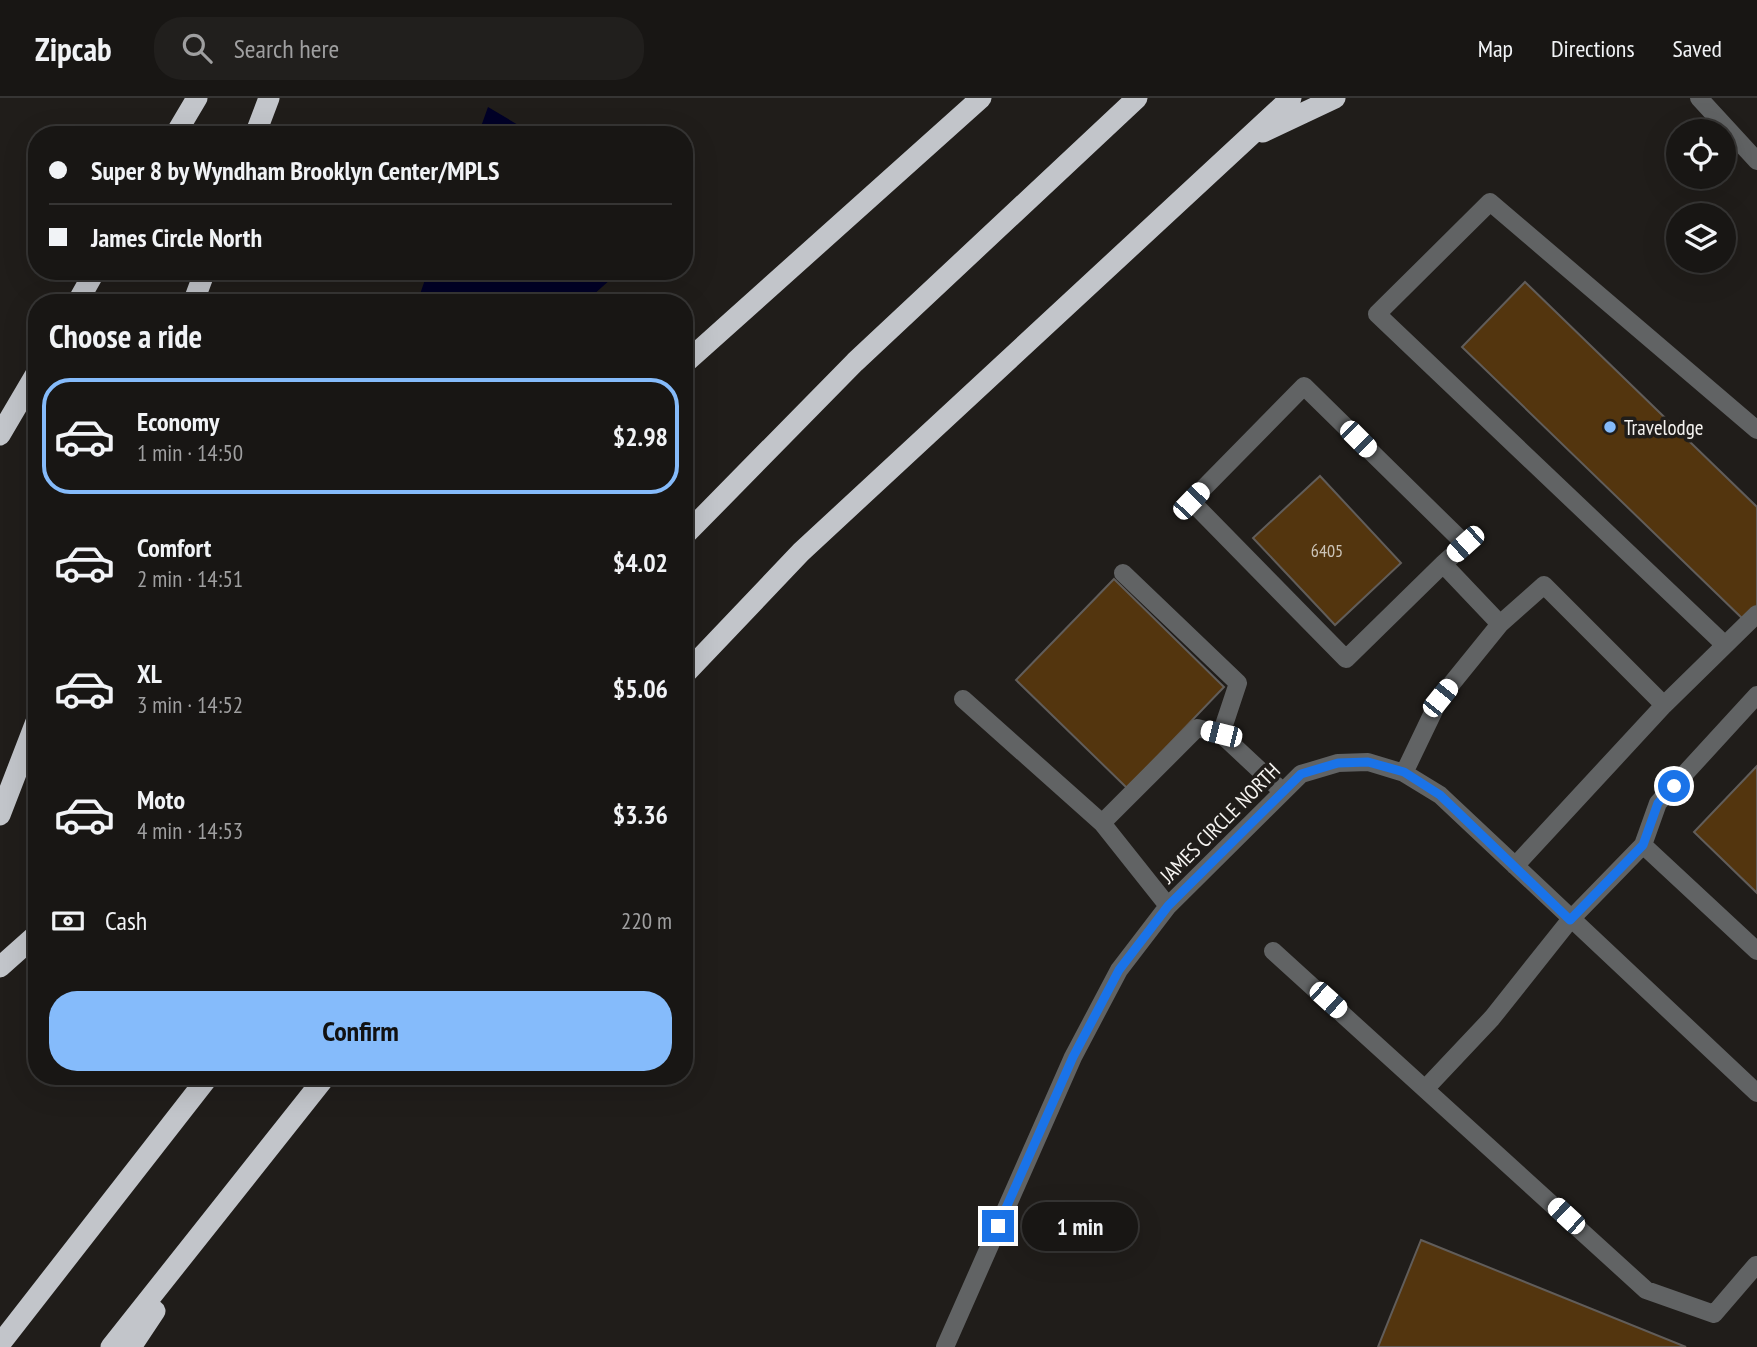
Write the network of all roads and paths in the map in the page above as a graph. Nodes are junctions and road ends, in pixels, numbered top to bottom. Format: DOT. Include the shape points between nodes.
graph roads {
  1 [pos="197,98"];
  2 [pos="269,98"];
  3 [pos="981,98"];
  4 [pos="1137,98"];
  5 [pos="1291,98"];
  6 [pos="1335,98"];
  7 [pos="1699,98"];
  8 [pos="180,126"];
  9 [pos="258,126"];
  10 [pos="1238,144"];
  11 [pos="1757,161"];
  12 [pos="693,356"];
  13 [pos="28,387"];
  14 [pos="1757,430"];
  15 [pos="0,435"];
  16 [pos="693,527"];
  17 [pos="1443,564"];
  18 [pos="1123,573"];
  19 [pos="1757,614"];
  20 [pos="1500,624"];
  21 [pos="1725,645"];
  22 [pos="693,666"];
  23 [pos="1756,698"];
  24 [pos="963,699"];
  25 [pos="1664,705"];
  26 [pos="1221,734"];
  27 [pos="28,742"];
  28 [pos="1404,772"];
  29 [pos="1282,791"];
  30 [pos="0,815"];
  31 [pos="1102,823"];
  32 [pos="1643,845"];
  33 [pos="1515,866"];
  34 [pos="1168,906"];
  35 [pos="1570,920"];
  36 [pos="28,942"];
  37 [pos="1757,950"];
  38 [pos="1273,951"];
  39 [pos="0,967"];
  40 [pos="202,1085"];
  41 [pos="319,1085"];
  42 [pos="1426,1088"];
  43 [pos="1757,1093"];
  44 [pos="234,1188"];
  45 [pos="1756,1265"];
  46 [pos="0,1344"];
  47 [pos="111,1347"];
  48 [pos="131,1347"];
  49 [pos="945,1347"];
  1 -- 8 [label="highway"];
  2 -- 9 [label="highway"];
  3 -- 12 [label="highway"];
  4 -- 16 [label="highway" via="873,345"];
  5 -- 10 [label="highway"];
  6 -- 10 [label="highway"];
  7 -- 11 [label="street"];
  10 -- 22 [label="highway" via="802,552"];
  13 -- 15 [label="highway"];
  14 -- 21 [label="street" via="1490,202 1377,314"];
  17 -- 17 [label="street" via="1346,659 1191,501 1304,386 1465,544"];
  17 -- 20 [label="street"];
  18 -- 26 [label="street" via="1238,682"];
  19 -- 21 [label="street"];
  20 -- 25 [label="street" via="1544,585"];
  20 -- 28 [label="street" via="1440,698"];
  21 -- 25 [label="street"];
  23 -- 32 [label="street" via="1658,803"];
  24 -- 31 [label="street"];
  25 -- 33 [label="street"];
  26 -- 29 [label="street"];
  26 -- 31 [label="street" via="1197,728"];
  27 -- 30 [label="highway"];
  28 -- 29 [label="street, JAMES CIRCLE NORTH" via="1368,762 1338,763 1301,774"];
  28 -- 33 [label="street, JAMES CIRCLE NORTH" via="1440,795"];
  29 -- 34 [label="street, JAMES CIRCLE NORTH"];
  31 -- 34 [label="street"];
  32 -- 35 [label="street"];
  32 -- 37 [label="street"];
  33 -- 35 [label="street, JAMES CIRCLE NORTH"];
  34 -- 49 [label="street, JAMES CIRCLE NORTH" via="1119,970 1073,1057"];
  35 -- 42 [label="street" via="1492,1018"];
  35 -- 43 [label="street, JAMES CIRCLE NORTH"];
  36 -- 39 [label="highway"];
  38 -- 42 [label="street"];
  40 -- 46 [label="highway"];
  41 -- 44 [label="highway"];
  42 -- 45 [label="street" via="1646,1290 1714,1314"];
  44 -- 47 [label="highway"];
  44 -- 48 [label="highway"];
}
